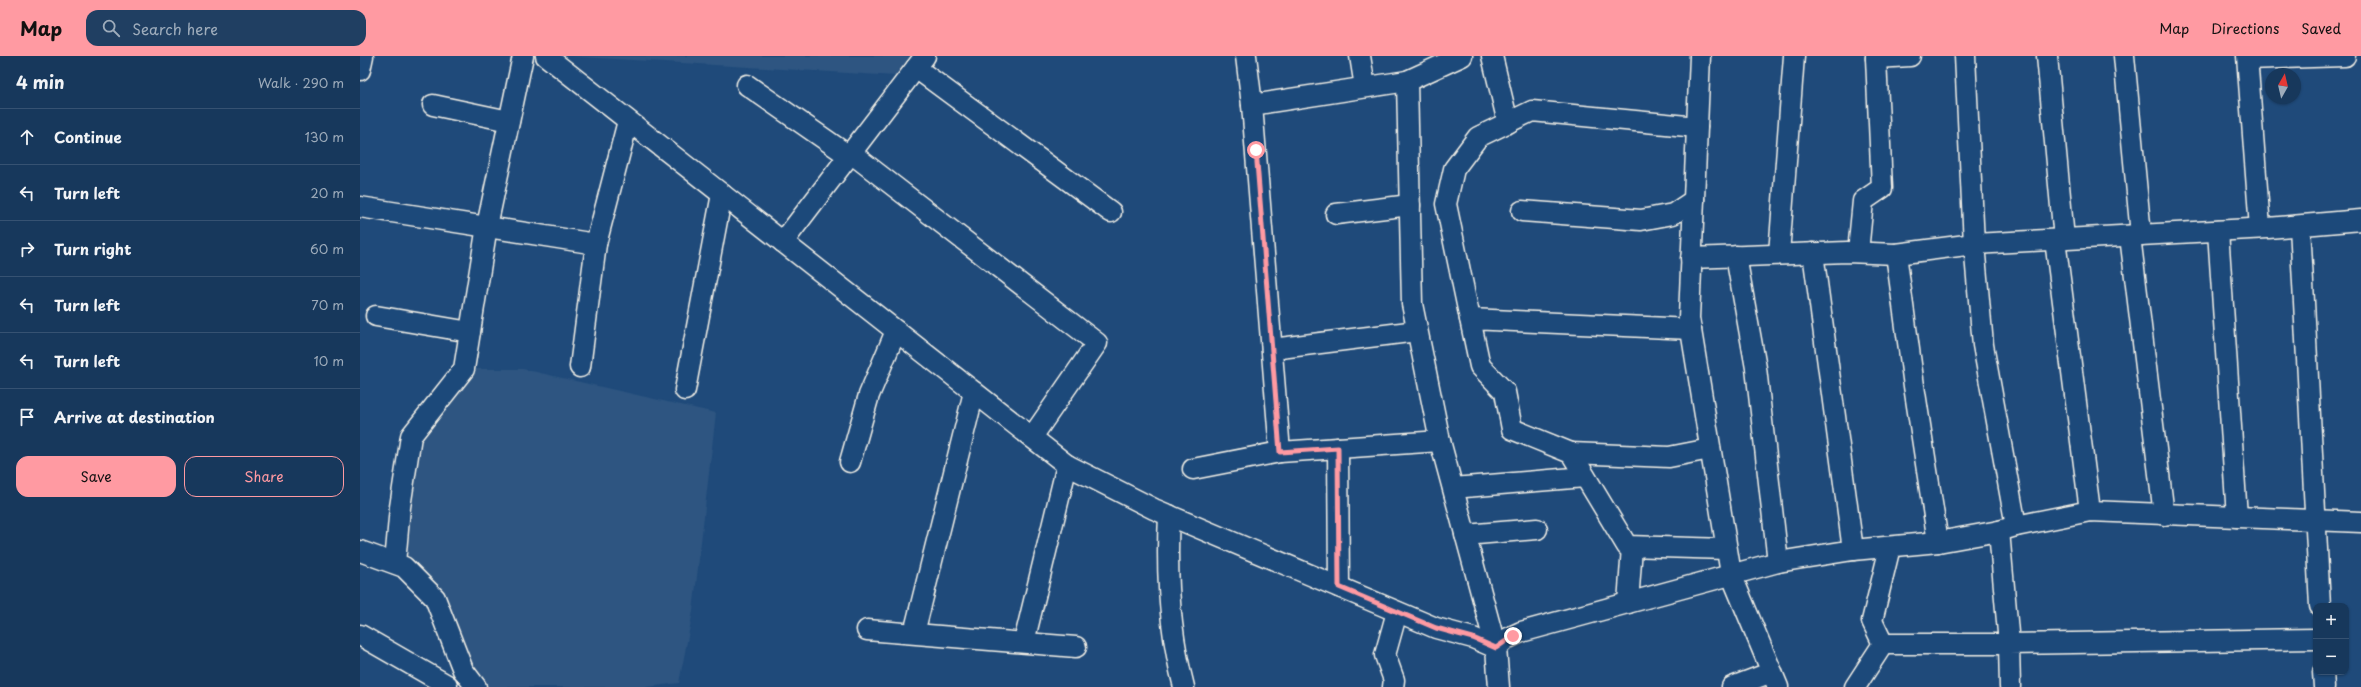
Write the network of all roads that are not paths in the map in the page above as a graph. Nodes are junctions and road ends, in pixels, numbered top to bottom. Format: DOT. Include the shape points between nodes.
graph roads {
  1 [pos="363,56"];
  2 [pos="523,56"];
  3 [pos="546,56"];
  4 [pos="1246,56"];
  5 [pos="1360,56"];
  6 [pos="1462,56"];
  7 [pos="1492,56"];
  8 [pos="1700,56"];
  9 [pos="1794,56"];
  10 [pos="1910,56"];
  11 [pos="1966,56"];
  12 [pos="2047,56"];
  13 [pos="2124,56"];
  14 [pos="2345,56"];
  15 [pos="1876,57"];
  16 [pos="2247,57"];
  17 [pos="920,62"];
  18 [pos="360,70"];
  19 [pos="1407,81"];
  20 [pos="746,85"];
  21 [pos="1365,87"];
  22 [pos="433,105"];
  23 [pos="1252,105"];
  24 [pos="509,121"];
  25 [pos="628,121"];
  26 [pos="1508,122"];
  27 [pos="1697,127"];
  28 [pos="850,154"];
  29 [pos="722,194"];
  30 [pos="1694,200"];
  31 [pos="1410,205"];
  32 [pos="360,207"];
  33 [pos="1522,211"];
  34 [pos="1111,212"];
  35 [pos="1336,214"];
  36 [pos="2361,220"];
  37 [pos="487,226"];
  38 [pos="2300,226"];
  39 [pos="2260,228"];
  40 [pos="2218,231"];
  41 [pos="2135,235"];
  42 [pos="2060,240"];
  43 [pos="783,242"];
  44 [pos="596,244"];
  45 [pos="1974,244"];
  46 [pos="1858,252"];
  47 [pos="1813,253"];
  48 [pos="1779,254"];
  49 [pos="1896,254"];
  50 [pos="1736,256"];
  51 [pos="1692,258"];
  52 [pos="376,316"];
  53 [pos="1470,319"];
  54 [pos="1691,329"];
  55 [pos="896,331"];
  56 [pos="1417,331"];
  57 [pos="470,332"];
  58 [pos="1272,349"];
  59 [pos="580,367"];
  60 [pos="685,390"];
  61 [pos="974,392"];
  62 [pos="1032,438"];
  63 [pos="1440,441"];
  64 [pos="1338,448"];
  65 [pos="1710,449"];
  66 [pos="1280,452"];
  67 [pos="1571,453"];
  68 [pos="850,462"];
  69 [pos="1067,465"];
  70 [pos="1193,469"];
  71 [pos="1586,477"];
  72 [pos="1453,488"];
  73 [pos="2090,511"];
  74 [pos="1168,515"];
  75 [pos="2164,515"];
  76 [pos="2237,517"];
  77 [pos="2315,521"];
  78 [pos="2361,522"];
  79 [pos="1537,529"];
  80 [pos="2007,529"];
  81 [pos="1465,535"];
  82 [pos="1938,542"];
  83 [pos="1632,547"];
  84 [pos="1890,547"];
  85 [pos="1726,549"];
  86 [pos="1853,550"];
  87 [pos="360,551"];
  88 [pos="1778,562"];
  89 [pos="395,563"];
  90 [pos="1731,574"];
  91 [pos="1339,587"];
  92 [pos="1628,603"];
  93 [pos="2320,603"];
  94 [pos="1398,612"];
  95 [pos="868,630"];
  96 [pos="914,633"];
  97 [pos="360,635"];
  98 [pos="2313,639"];
  99 [pos="1024,642"];
  100 [pos="1883,644"];
  101 [pos="2009,644"];
  102 [pos="1076,647"];
  103 [pos="1496,648"];
  104 [pos="2323,675"];
  105 [pos="471,680"];
  106 [pos="1775,680"];
  107 [pos="445,686"];
  108 [pos="1184,687"];
  109 [pos="1393,687"];
  110 [pos="1499,687"];
  111 [pos="1732,687"];
  112 [pos="1855,687"];
  113 [pos="2010,687"];
  114 [pos="2324,687"];
  1 -- 18 [label="street"];
  2 -- 24 [label="street"];
  3 -- 25 [label="street"];
  4 -- 23 [label="street"];
  5 -- 21 [label="street"];
  6 -- 19 [label="street"];
  7 -- 26 [label="street"];
  8 -- 27 [label="street"];
  9 -- 48 [label="street"];
  10 -- 15 [label="street"];
  11 -- 45 [label="street"];
  12 -- 42 [label="street"];
  13 -- 41 [label="street"];
  14 -- 16 [label="street"];
  15 -- 46 [label="street" via="1882,188 1863,201"];
  16 -- 39 [label="street"];
  17 -- 28 [label="street"];
  17 -- 34 [label="street"];
  19 -- 21 [label="street"];
  19 -- 31 [label="street"];
  20 -- 28 [label="street"];
  21 -- 23 [label="street"];
  22 -- 24 [label="street"];
  23 -- 58 [label="street"];
  24 -- 37 [label="street"];
  25 -- 29 [label="street"];
  25 -- 44 [label="street"];
  26 -- 27 [label="street" via="1532,111"];
  26 -- 53 [label="street" via="1478,137 1474,142 1454,169 1446,204"];
  27 -- 30 [label="street"];
  28 -- 43 [label="street"];
  28 -- 62 [label="street" via="1097,343"];
  29 -- 43 [label="street"];
  29 -- 60 [label="street"];
  30 -- 33 [label="street" via="1673,214 1641,220"];
  30 -- 51 [label="street"];
  31 -- 35 [label="street"];
  31 -- 56 [label="street" via="1412,304"];
  32 -- 37 [label="street"];
  36 -- 38 [label="street"];
  37 -- 44 [label="street"];
  37 -- 57 [label="street"];
  38 -- 39 [label="street"];
  38 -- 77 [label="street"];
  39 -- 40 [label="street"];
  40 -- 41 [label="street"];
  40 -- 76 [label="street"];
  41 -- 42 [label="street"];
  41 -- 75 [label="street"];
  42 -- 45 [label="street"];
  42 -- 73 [label="street"];
  43 -- 55 [label="street"];
  44 -- 59 [label="street"];
  45 -- 49 [label="street"];
  45 -- 80 [label="street" via="1983,345"];
  46 -- 47 [label="street"];
  46 -- 49 [label="street"];
  47 -- 48 [label="street"];
  47 -- 86 [label="street"];
  48 -- 50 [label="street"];
  49 -- 82 [label="street"];
  50 -- 51 [label="street"];
  50 -- 88 [label="street" via="1756,368"];
  51 -- 54 [label="street" via="1689,318"];
  52 -- 57 [label="street"];
  53 -- 54 [label="street"];
  53 -- 67 [label="street" via="1480,366 1505,392 1512,429"];
  54 -- 65 [label="street"];
  55 -- 61 [label="street"];
  55 -- 68 [label="street" via="869,395"];
  56 -- 58 [label="street"];
  56 -- 63 [label="street"];
  57 -- 89 [label="street" via="464,369 411,436 400,507"];
  58 -- 66 [label="street"];
  61 -- 62 [label="street"];
  61 -- 96 [label="street"];
  62 -- 69 [label="street"];
  63 -- 64 [label="street"];
  63 -- 72 [label="street"];
  64 -- 66 [label="street"];
  64 -- 91 [label="street"];
  65 -- 67 [label="street" via="1669,457"];
  65 -- 85 [label="street"];
  66 -- 70 [label="street"];
  67 -- 71 [label="street"];
  69 -- 74 [label="street"];
  69 -- 99 [label="street"];
  71 -- 72 [label="street"];
  71 -- 83 [label="street" via="1627,546"];
  72 -- 81 [label="street"];
  73 -- 75 [label="street"];
  73 -- 80 [label="street"];
  74 -- 91 [label="street"];
  74 -- 108 [label="street" via="1166,567 1176,658"];
  75 -- 76 [label="street"];
  76 -- 77 [label="street"];
  77 -- 78 [label="street"];
  77 -- 93 [label="street"];
  79 -- 81 [label="street"];
  80 -- 82 [label="street"];
  80 -- 101 [label="street"];
  81 -- 103 [label="street"];
  82 -- 84 [label="street"];
  83 -- 85 [label="street"];
  83 -- 92 [label="street"];
  84 -- 86 [label="street"];
  84 -- 100 [label="street" via="1872,621"];
  85 -- 90 [label="street"];
  86 -- 88 [label="street"];
  87 -- 89 [label="street"];
  88 -- 90 [label="street"];
  89 -- 105 [label="street" via="404,567 435,598"];
  90 -- 92 [label="street"];
  90 -- 106 [label="street"];
  91 -- 94 [label="street"];
  92 -- 103 [label="street" via="1521,632 1506,639"];
  94 -- 103 [label="street"];
  94 -- 109 [label="street" via="1385,655 1394,680"];
  95 -- 96 [label="street"];
  96 -- 99 [label="street"];
  97 -- 107 [label="street"];
  98 -- 101 [label="street"];
  99 -- 102 [label="street"];
  100 -- 101 [label="street"];
  100 -- 112 [label="street"];
  101 -- 113 [label="street"];
  103 -- 110 [label="street"];
  104 -- 114 [label="street"];
  105 -- 107 [label="street"];
  106 -- 111 [label="street"];
}
